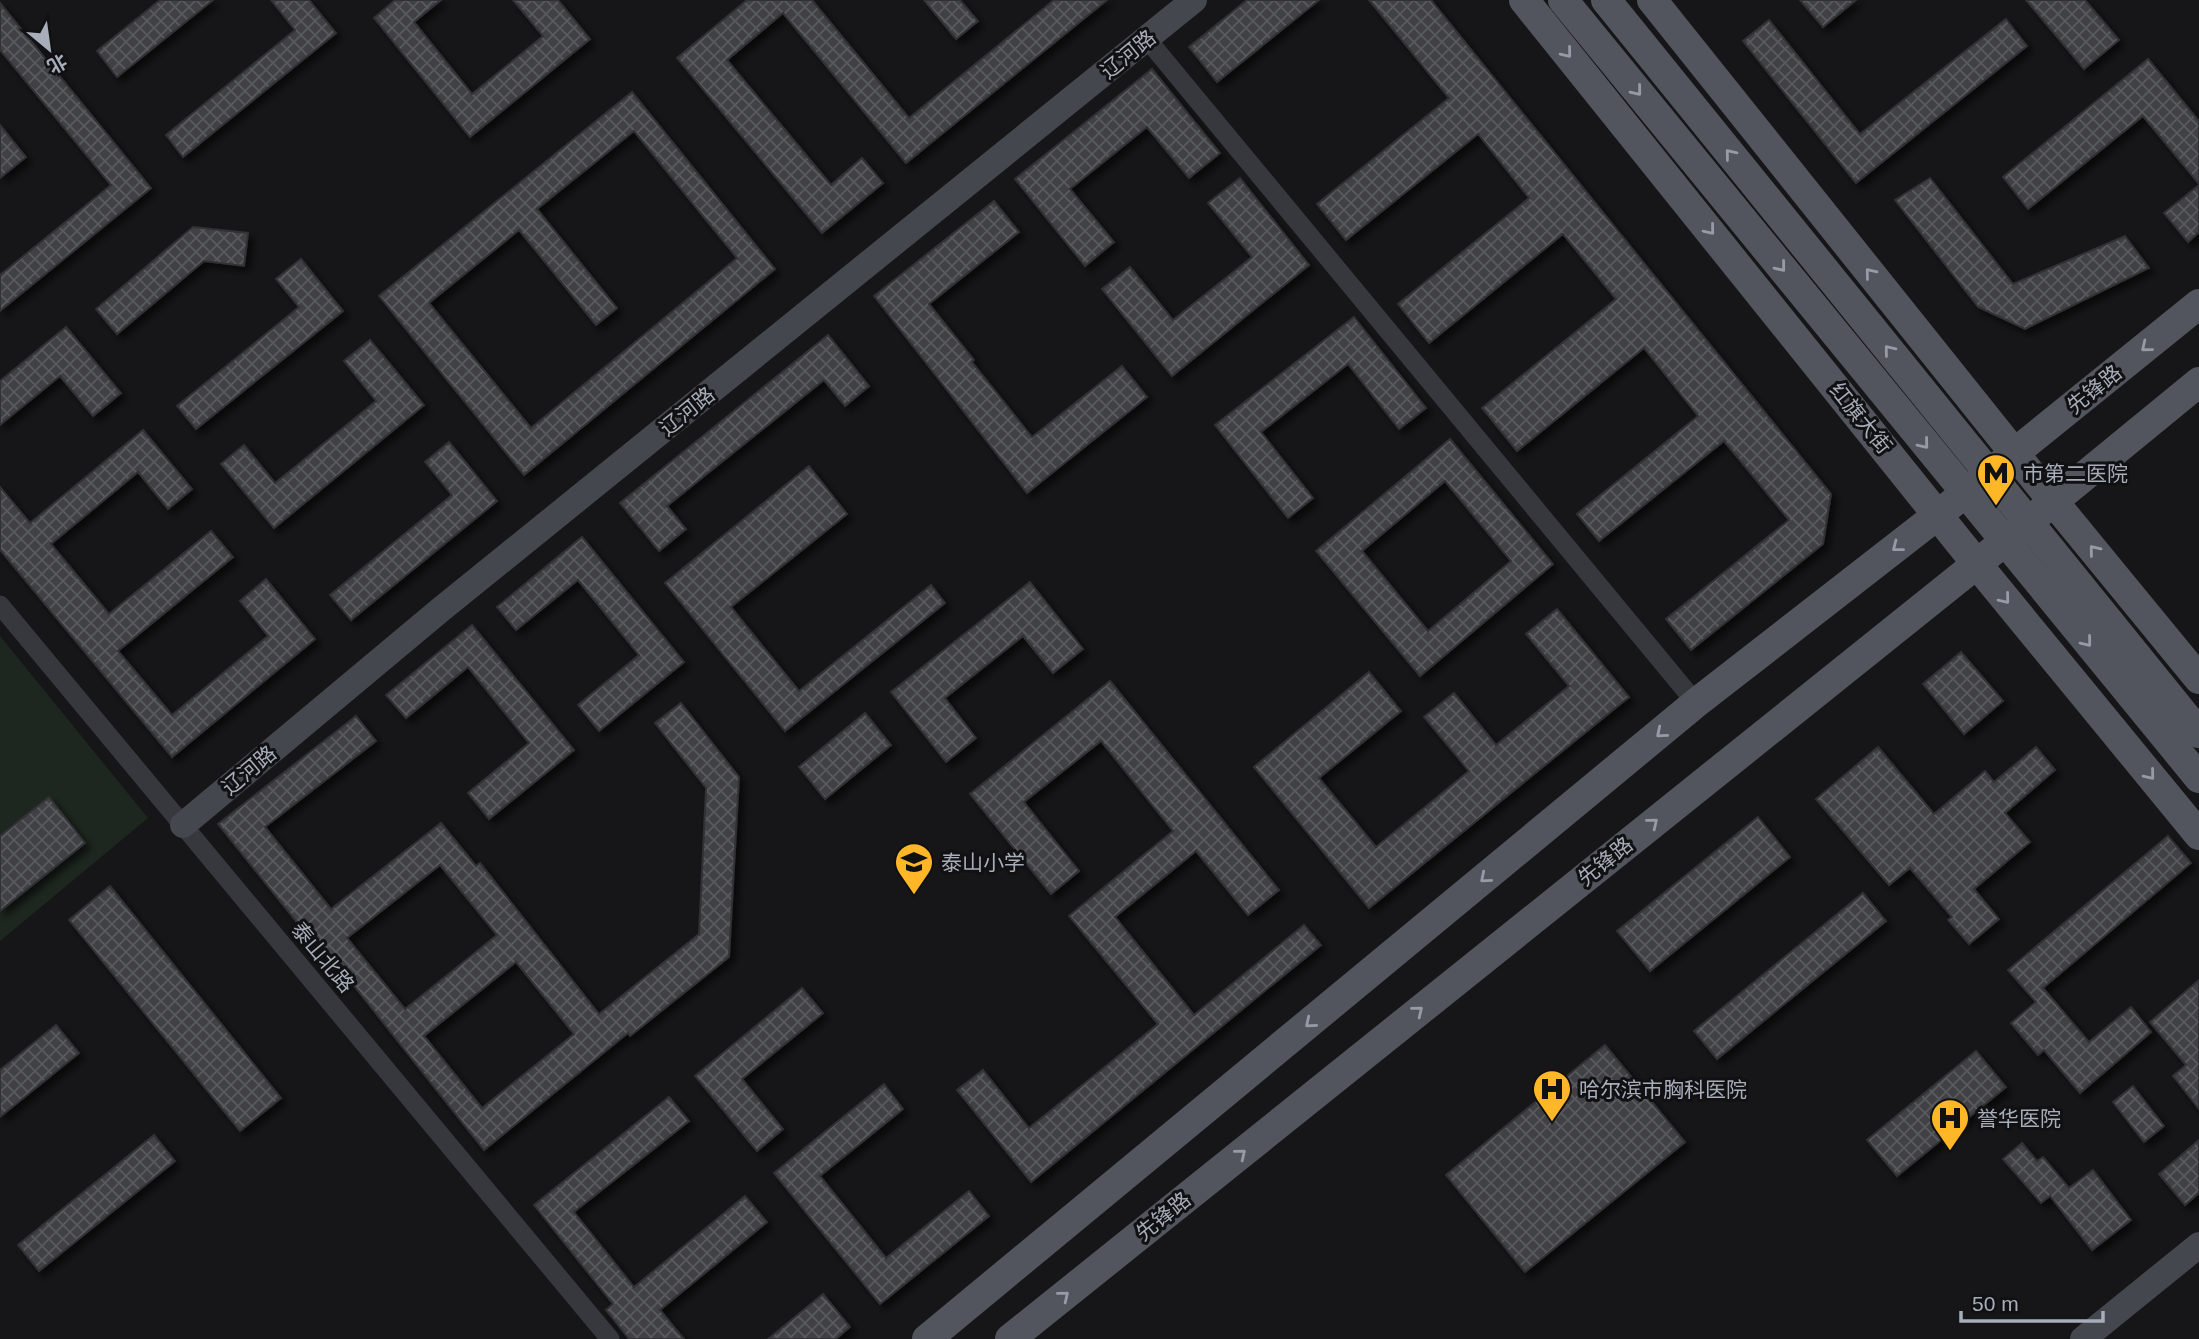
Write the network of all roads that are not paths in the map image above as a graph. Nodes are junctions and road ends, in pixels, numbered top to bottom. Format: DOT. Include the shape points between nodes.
graph roads {
  1 [pos="1170,0"];
  2 [pos="1194,0"];
  3 [pos="1524,0"];
  4 [pos="1563,0"];
  5 [pos="1606,0"];
  6 [pos="1652,0"];
  7 [pos="1147,39"];
  8 [pos="2199,304"];
  9 [pos="2199,382"];
  10 [pos="2015,453"];
  11 [pos="1989,474"];
  12 [pos="1965,493"];
  13 [pos="2053,501"];
  14 [pos="1939,514"];
  15 [pos="2029,522"];
  16 [pos="2004,542"];
  17 [pos="1976,563"];
  18 [pos="0,605"];
  19 [pos="2199,679"];
  20 [pos="1696,703"];
  21 [pos="2199,733"];
  22 [pos="2199,778"];
  23 [pos="177,819"];
  24 [pos="2199,835"];
  25 [pos="2199,1245"];
  26 [pos="610,1339"];
  27 [pos="927,1339"];
  28 [pos="1010,1339"];
  29 [pos="2083,1339"];
  1 -- 23 [label="main road, 辽河路"];
  2 -- 7 [label="main road, 辽河路"];
  3 -- 14 [label="main road, 红旗大街, one-way"];
  4 -- 12 [label="main road, 红旗大街, one-way"];
  11 -- 5 [label="main road, one-way"];
  10 -- 6 [label="main road, one-way"];
  7 -- 20 [label="street"];
  7 -- 23 [label="main road, 辽河路"];
  8 -- 10 [label="main road, 先锋路, one-way"];
  9 -- 13 [label="main road, 先锋路"];
  10 -- 11 [label="main road, 先锋路"];
  10 -- 13 [label="main road"];
  11 -- 12 [label="main road, 先锋路"];
  11 -- 15 [label="main road"];
  12 -- 14 [label="main road, 先锋路"];
  12 -- 16 [label="main road, 红旗大街"];
  13 -- 15 [label="main road, 先锋路"];
  19 -- 13 [label="main road, one-way"];
  14 -- 17 [label="main road, 红旗大街"];
  14 -- 20 [label="main road, 先锋路, one-way"];
  15 -- 16 [label="main road, 先锋路"];
  15 -- 21 [label="main road"];
  16 -- 17 [label="main road, 先锋路"];
  16 -- 22 [label="main road, 红旗大街, one-way"];
  17 -- 24 [label="main road, 红旗大街, one-way"];
  28 -- 17 [label="main road, 先锋路, one-way"];
  18 -- 23 [label="street, 泰山北路"];
  20 -- 27 [label="main road, 先锋路, one-way"];
  23 -- 26 [label="street, 泰山北路"];
  25 -- 29 [label="main road"];
}
